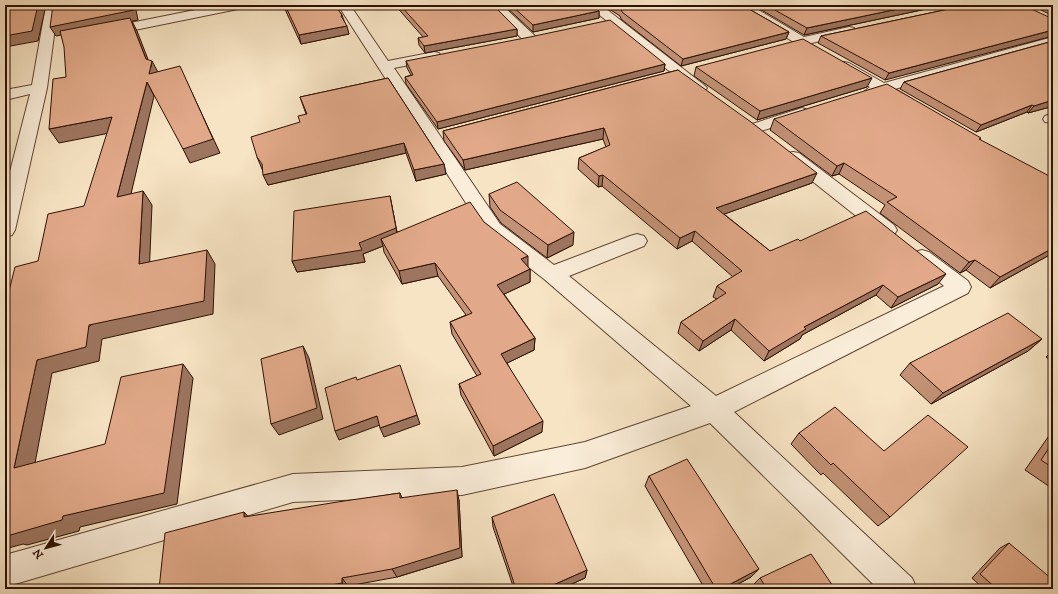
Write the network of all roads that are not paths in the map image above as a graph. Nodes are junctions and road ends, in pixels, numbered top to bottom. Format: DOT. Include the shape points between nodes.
graph roads {
  1 [pos="52,5"];
  2 [pos="238,5"];
  3 [pos="344,5"];
  4 [pos="495,5"];
  5 [pos="761,5"];
  6 [pos="744,6"];
  7 [pos="602,16"];
  8 [pos="863,28"];
  9 [pos="93,34"];
  10 [pos="545,35"];
  11 [pos="530,39"];
  12 [pos="802,41"];
  13 [pos="1053,41"];
  14 [pos="515,42"];
  15 [pos="779,47"];
  16 [pos="445,54"];
  17 [pos="384,66"];
  18 [pos="40,88"];
  19 [pos="882,88"];
  20 [pos="5,95"];
  21 [pos="859,95"];
  22 [pos="716,100"];
  23 [pos="916,108"];
  24 [pos="814,109"];
  25 [pos="736,114"];
  26 [pos="755,128"];
  27 [pos="5,230"];
  28 [pos="637,241"];
  29 [pos="552,274"];
  30 [pos="714,410"];
  31 [pos="5,571"];
  32 [pos="901,589"];
  1 -- 18 [label="street" via="55,42"];
  2 -- 9 [label="street"];
  3 -- 17 [label="street"];
  4 -- 11 [label="street"];
  5 -- 6 [label="street"];
  6 -- 12 [label="street"];
  7 -- 22 [label="street"];
  8 -- 12 [label="street"];
  10 -- 11 [label="street"];
  11 -- 14 [label="street"];
  12 -- 15 [label="street"];
  12 -- 19 [label="street"];
  13 -- 19 [label="street"];
  16 -- 17 [label="street"];
  17 -- 29 [label="street" via="439,136 494,229"];
  18 -- 20 [label="street"];
  18 -- 27 [label="street"];
  19 -- 21 [label="street"];
  19 -- 23 [label="street"];
  24 -- 26 [label="street"];
  25 -- 26 [label="street"];
  26 -- 30 [label="street" via="960,287"];
  28 -- 29 [label="street"];
  29 -- 30 [label="street"];
  30 -- 31 [label="street" via="585,454 462,481 293,488"];
  30 -- 32 [label="street"];
}
